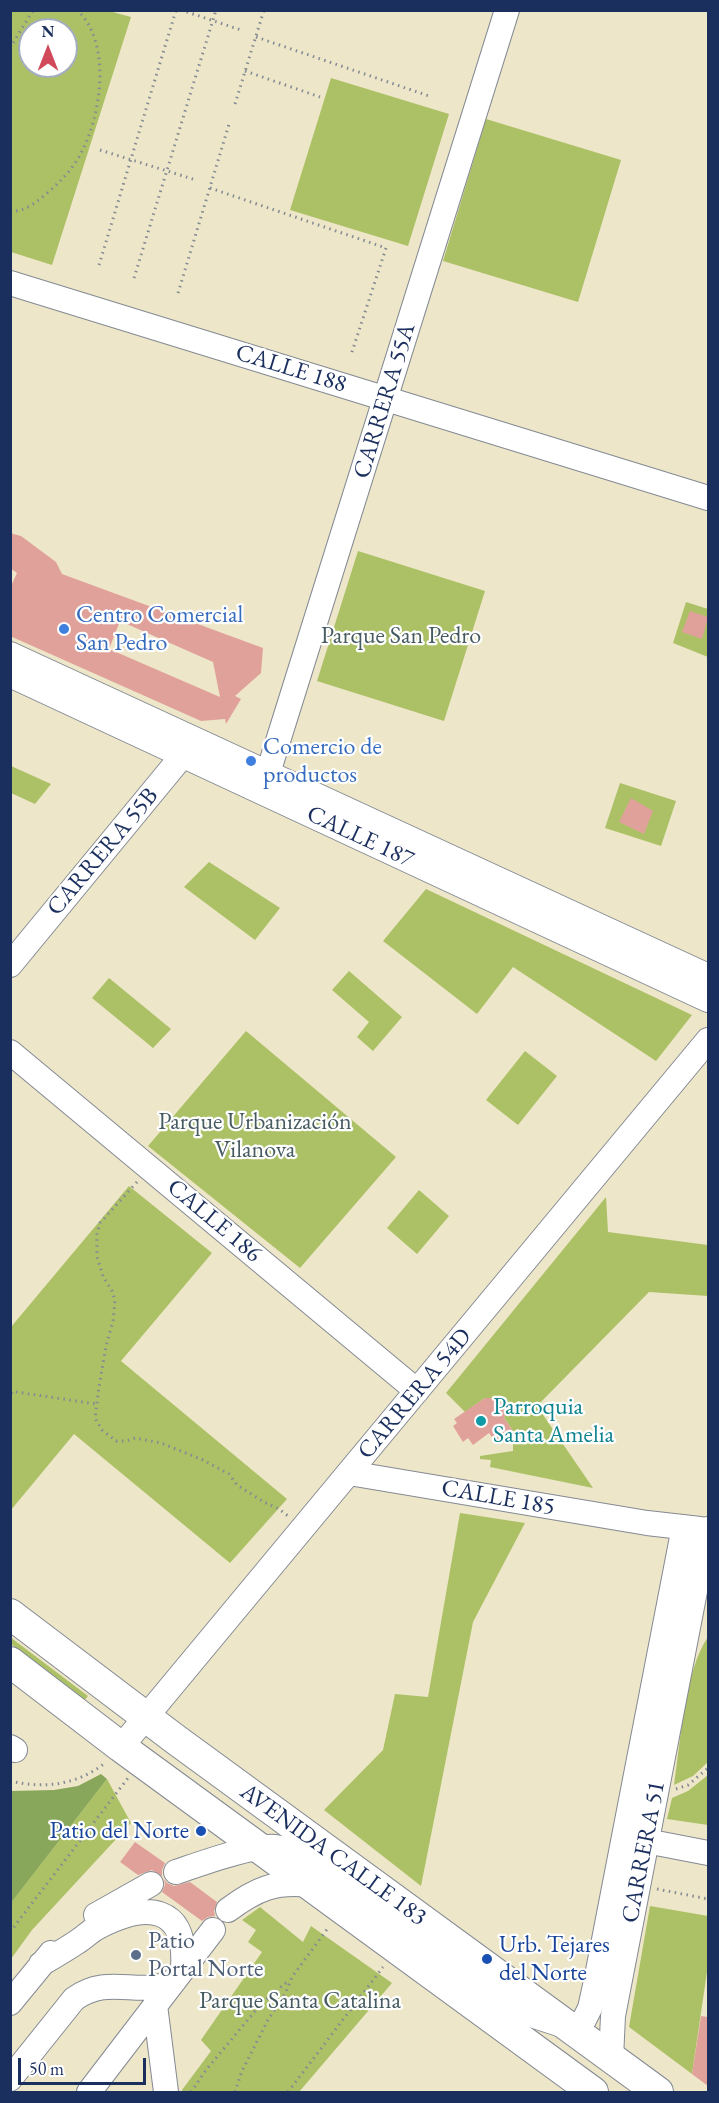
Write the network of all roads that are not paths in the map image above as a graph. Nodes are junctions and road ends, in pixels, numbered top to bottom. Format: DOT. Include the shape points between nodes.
graph roads {
  1 [pos="507,10"];
  2 [pos="10,283"];
  3 [pos="385,399"];
  4 [pos="708,498"];
  5 [pos="10,654"];
  6 [pos="10,675"];
  7 [pos="190,747"];
  8 [pos="265,782"];
  9 [pos="410,850"];
  10 [pos="10,964"];
  11 [pos="708,976"];
  12 [pos="708,1000"];
  13 [pos="708,1040"];
  14 [pos="10,1052"];
  15 [pos="417,1391"];
  16 [pos="349,1473"];
  17 [pos="699,1533"];
  18 [pos="10,1614"];
  19 [pos="674,1643"];
  20 [pos="10,1662"];
  21 [pos="146,1717"];
  22 [pos="131,1754"];
  23 [pos="646,1841"];
  24 [pos="259,1848"];
  25 [pos="708,1853"];
  26 [pos="176,1872"];
  27 [pos="151,1884"];
  28 [pos="310,1885"];
  29 [pos="228,1910"];
  30 [pos="213,1930"];
  31 [pos="41,1964"];
  32 [pos="178,1974"];
  33 [pos="10,2003"];
  34 [pos="155,2005"];
  35 [pos="568,2027"];
  36 [pos="611,2058"];
  37 [pos="10,2079"];
  38 [pos="89,2092"];
  39 [pos="166,2092"];
  40 [pos="593,2092"];
  41 [pos="658,2092"];
  1 -- 3 [label="street, CARRERA 55A"];
  2 -- 3 [label="street, CALLE 188"];
  3 -- 4 [label="street, CALLE 188"];
  3 -- 8 [label="street, CARRERA 55A"];
  5 -- 7 [label="street, CALLE 187"];
  6 -- 7 [label="street, CALLE 187"];
  7 -- 8 [label="street, CALLE 187"];
  7 -- 10 [label="street, CARRERA 55B"];
  8 -- 9 [label="street, CALLE 187"];
  9 -- 11 [label="street, CALLE 187"];
  9 -- 12 [label="street, CALLE 187"];
  13 -- 15 [label="street, CARRERA 54D"];
  14 -- 15 [label="street, CALLE 186"];
  15 -- 16 [label="street, CARRERA 54D"];
  16 -- 17 [label="street, CALLE 185"];
  16 -- 21 [label="street, CARRERA 54D"];
  17 -- 19 [label="street, CARRERA 51"];
  18 -- 21 [label="main road, AVENIDA CALLE 183"];
  19 -- 23 [label="street, CARRERA 51"];
  19 -- 35 [label="street, CARRERA 51" via="590,2008 584,2020"];
  20 -- 22 [label="main road, AVENIDA CALLE 183"];
  21 -- 22 [label="street, CARRERA 54D"];
  21 -- 35 [label="main road, AVENIDA CALLE 183"];
  22 -- 24 [label="main road, AVENIDA CALLE 183"];
  23 -- 25 [label="street"];
  23 -- 36 [label="street, CARRERA 51" via="613,2016"];
  24 -- 26 [label="street"];
  24 -- 28 [label="main road, AVENIDA CALLE 183"];
  24 -- 35 [label="street" via="274,1847 294,1853 511,2007"];
  27 -- 31 [label="street" via="83,1923"];
  28 -- 29 [label="street" via="271,1886"];
  28 -- 40 [label="main road, AVENIDA CALLE 183"];
  30 -- 32 [label="street"];
  31 -- 32 [label="street" via="99,1926 143,1911 168,1917 175,1923 184,1948"];
  31 -- 33 [label="street"];
  32 -- 34 [label="street"];
  32 -- 37 [label="street" via="156,1988 102,1987 82,1993"];
  34 -- 38 [label="street"];
  34 -- 39 [label="street"];
  35 -- 36 [label="main road, AVENIDA CALLE 183"];
  36 -- 41 [label="main road, AVENIDA CALLE 183"];
}
